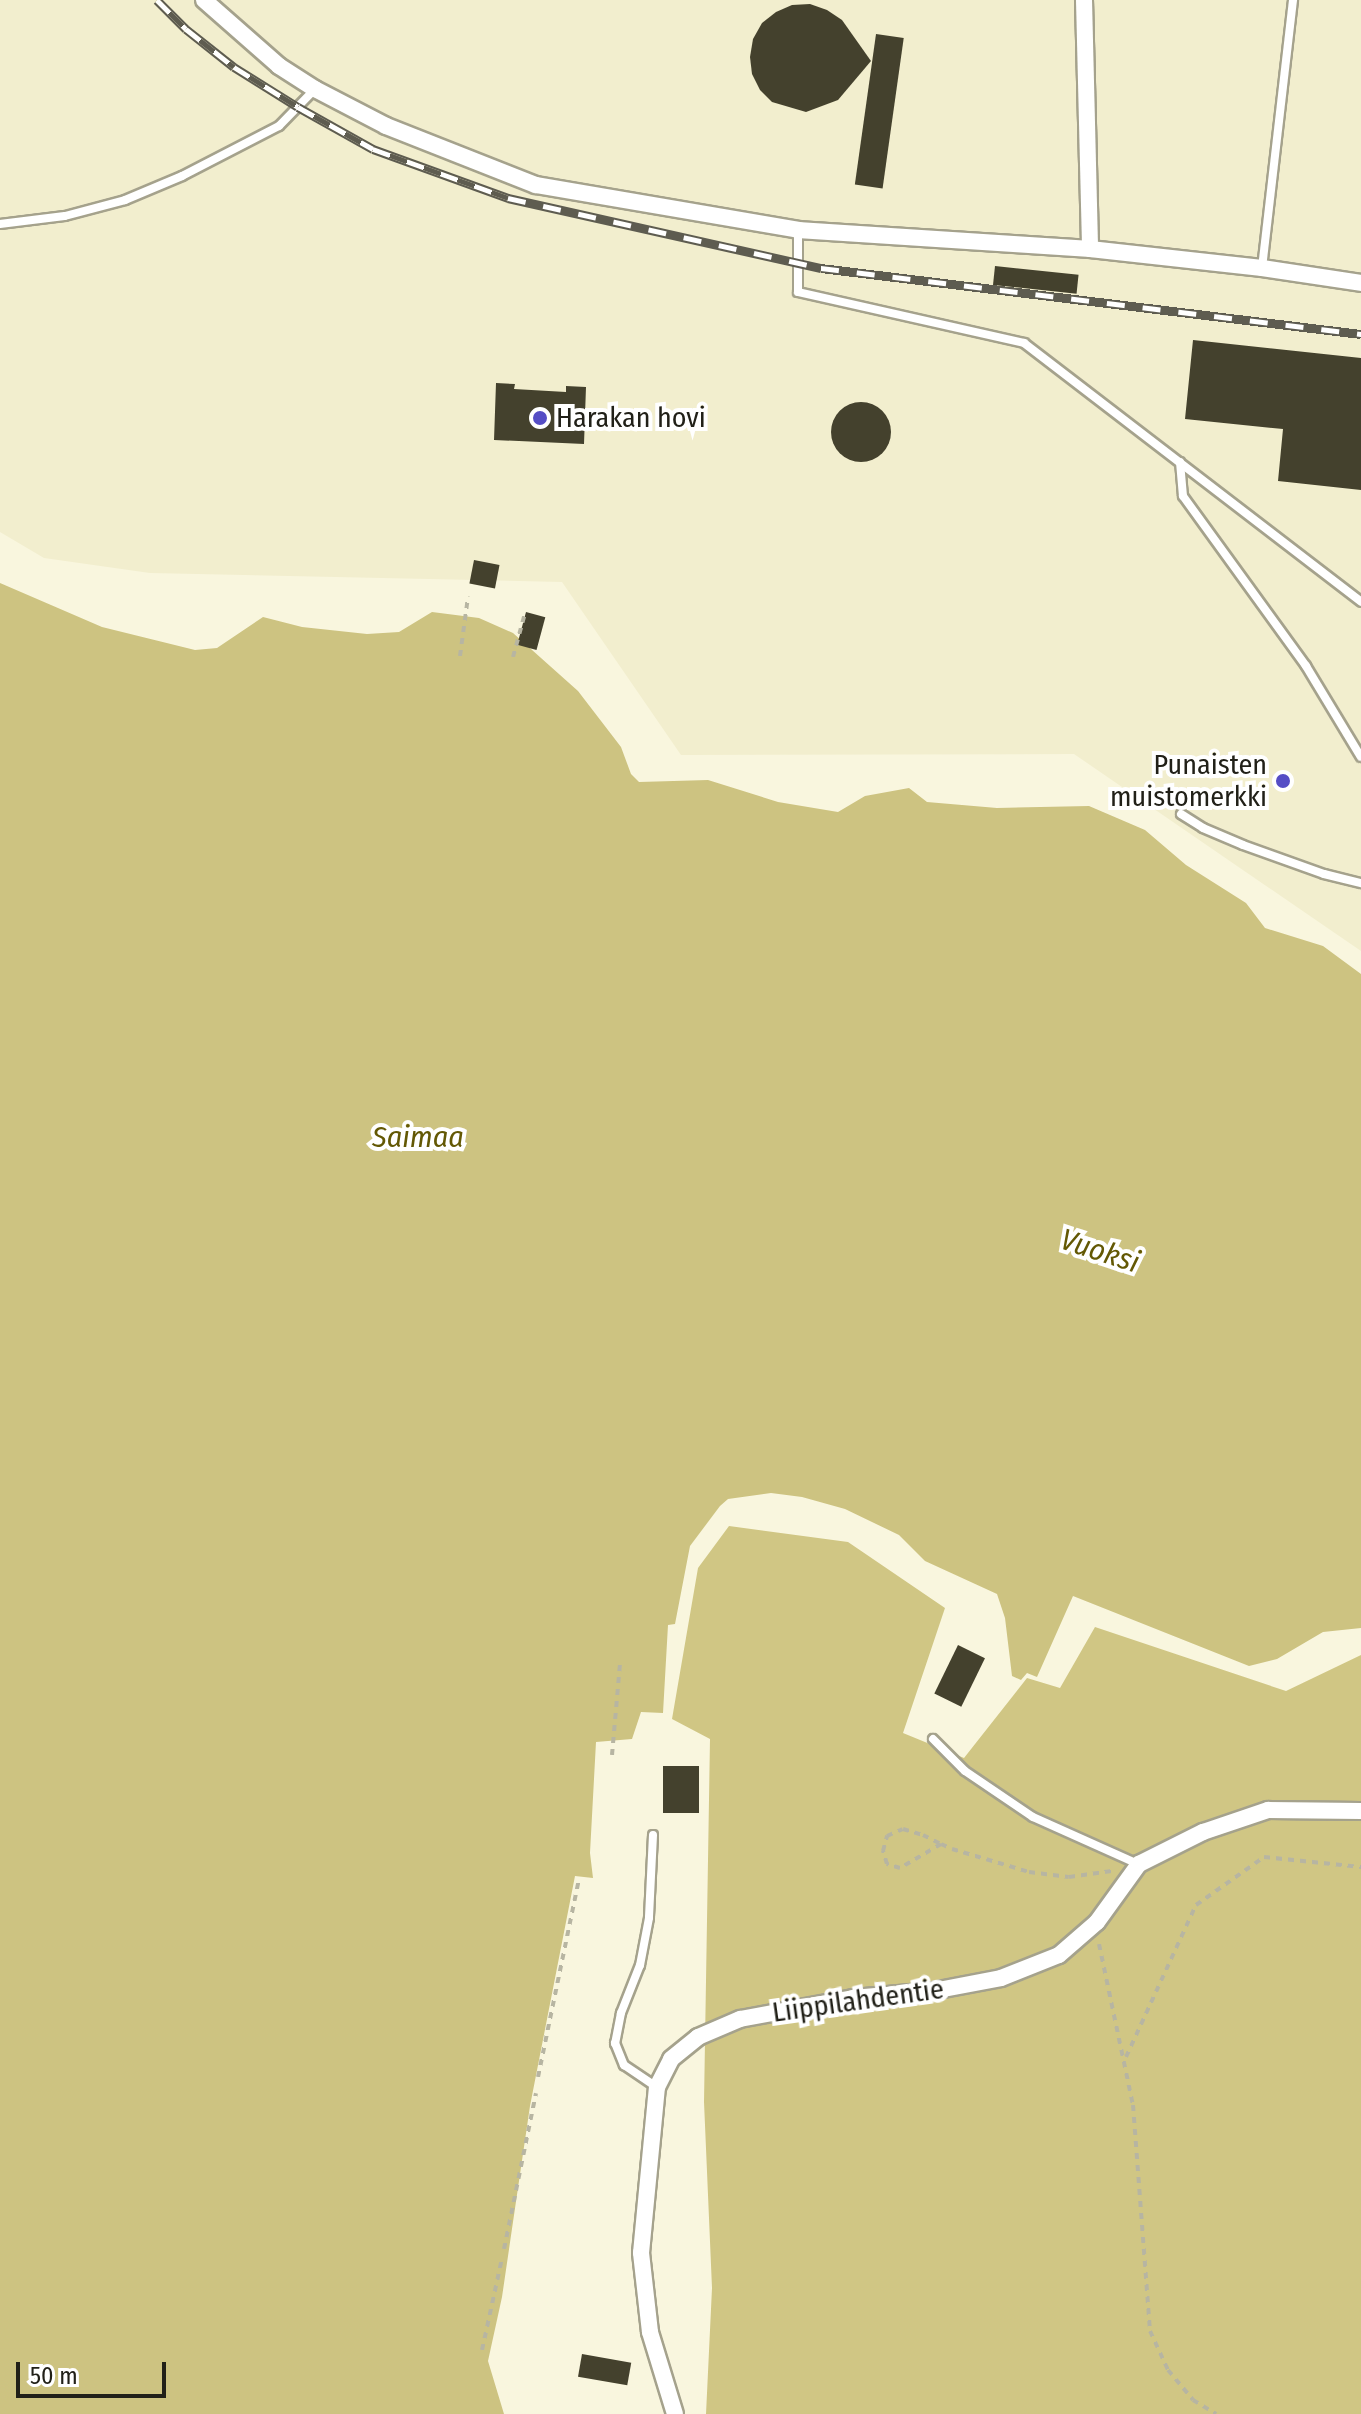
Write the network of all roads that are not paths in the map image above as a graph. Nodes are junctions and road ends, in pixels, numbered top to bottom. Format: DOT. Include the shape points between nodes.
graph roads {
  1 [pos="204,0"];
  2 [pos="1084,0"];
  3 [pos="1293,0"];
  4 [pos="315,89"];
  5 [pos="0,224"];
  6 [pos="798,230"];
  7 [pos="1090,249"];
  8 [pos="1262,268"];
  9 [pos="1361,283"];
  10 [pos="1180,462"];
  11 [pos="1361,602"];
  12 [pos="1361,757"];
  13 [pos="1181,814"];
  14 [pos="1361,883"];
  15 [pos="933,1739"];
  16 [pos="1361,1811"];
  17 [pos="653,1835"];
  18 [pos="1139,1864"];
  19 [pos="657,2087"];
  20 [pos="675,2414"];
  1 -- 4 [label="street" via="279,66"];
  2 -- 7 [label="street"];
  3 -- 8 [label="lane"];
  4 -- 5 [label="lane" via="279,126 182,176 125,200 65,216"];
  4 -- 6 [label="street" via="386,126 536,185"];
  6 -- 7 [label="street"];
  6 -- 10 [label="lane" via="798,292 1024,343"];
  7 -- 8 [label="street"];
  8 -- 9 [label="street"];
  10 -- 11 [label="lane"];
  10 -- 12 [label="lane" via="1183,496 1298,653"];
  13 -- 14 [label="lane" via="1243,845"];
  15 -- 18 [label="lane" via="965,1771 1033,1817"];
  16 -- 18 [label="street, Liippilahdentie" via="1268,1810 1203,1832"];
  17 -- 19 [label="lane" via="649,1918 615,2043 624,2065"];
  18 -- 19 [label="street, Liippilahdentie" via="1097,1922 1059,1955 1001,1978 740,2019 698,2037 671,2059"];
  19 -- 20 [label="street, Liippilahdentie" via="641,2253 650,2332"];
}
